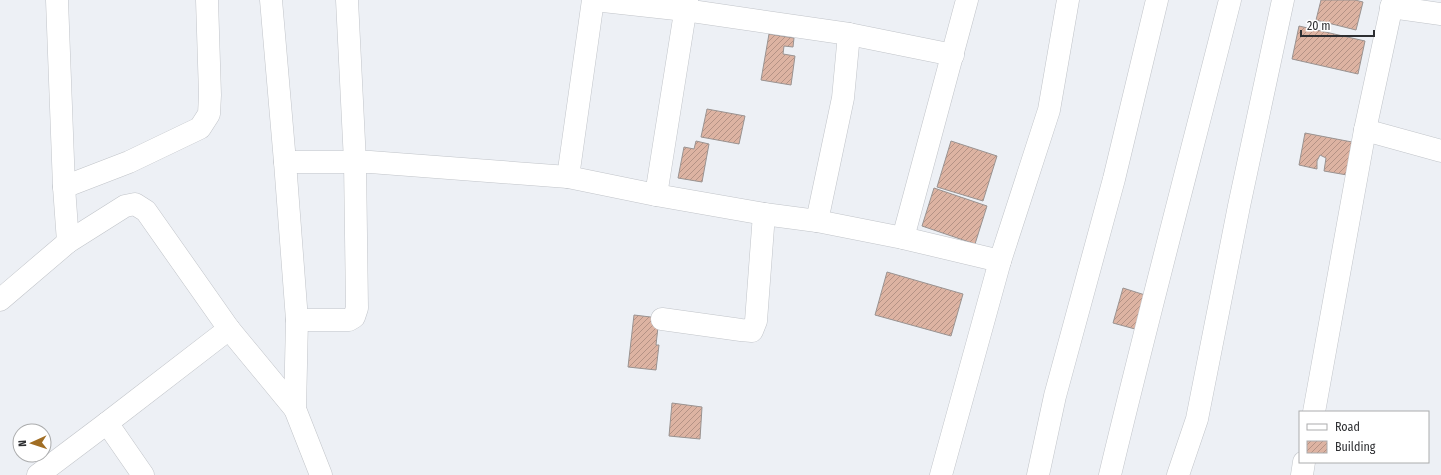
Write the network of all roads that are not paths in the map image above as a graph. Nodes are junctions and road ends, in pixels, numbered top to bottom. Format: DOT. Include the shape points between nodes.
graph roads {
  1 [pos="57,0"];
  2 [pos="207,0"];
  3 [pos="271,0"];
  4 [pos="347,0"];
  5 [pos="594,0"];
  6 [pos="967,0"];
  7 [pos="1068,0"];
  8 [pos="1157,0"];
  9 [pos="1230,0"];
  10 [pos="1283,0"];
  11 [pos="1392,4"];
  12 [pos="686,5"];
  13 [pos="1441,14"];
  14 [pos="849,34"];
  15 [pos="953,55"];
  16 [pos="1365,130"];
  17 [pos="1441,151"];
  18 [pos="285,162"];
  19 [pos="355,162"];
  20 [pos="568,177"];
  21 [pos="64,187"];
  22 [pos="656,195"];
  23 [pos="764,214"];
  24 [pos="816,220"];
  25 [pos="903,238"];
  26 [pos="68,242"];
  27 [pos="1000,261"];
  28 [pos="1,297"];
  29 [pos="662,319"];
  30 [pos="297,320"];
  31 [pos="229,329"];
  32 [pos="295,409"];
  33 [pos="1314,411"];
  34 [pos="107,423"];
  35 [pos="1304,463"];
  36 [pos="38,475"];
  37 [pos="143,475"];
  38 [pos="322,475"];
  39 [pos="941,475"];
  40 [pos="1038,475"];
  41 [pos="1110,475"];
  42 [pos="1178,475"];
  43 [pos="1302,475"];
  1 -- 21 [label="street"];
  2 -- 21 [label="street" via="209,114 200,128 129,162"];
  3 -- 18 [label="street"];
  4 -- 19 [label="street"];
  5 -- 12 [label="street"];
  5 -- 20 [label="street"];
  6 -- 15 [label="street"];
  7 -- 27 [label="street" via="1049,110"];
  8 -- 40 [label="street" via="1114,178 1055,396"];
  9 -- 41 [label="street"];
  10 -- 42 [label="street" via="1197,419"];
  11 -- 13 [label="street"];
  11 -- 16 [label="street"];
  12 -- 14 [label="street"];
  12 -- 22 [label="street"];
  14 -- 15 [label="street"];
  14 -- 24 [label="street" via="843,98"];
  15 -- 25 [label="street"];
  16 -- 17 [label="street"];
  16 -- 33 [label="street"];
  18 -- 19 [label="street"];
  18 -- 30 [label="street"];
  19 -- 20 [label="street"];
  19 -- 30 [label="street" via="357,308 354,317 349,320"];
  20 -- 22 [label="street"];
  21 -- 26 [label="street"];
  22 -- 23 [label="street"];
  23 -- 24 [label="street"];
  23 -- 29 [label="street" via="756,321 752,331"];
  24 -- 25 [label="street"];
  25 -- 27 [label="street"];
  26 -- 28 [label="street"];
  26 -- 31 [label="street" via="124,206 135,204 146,211"];
  27 -- 39 [label="street"];
  30 -- 32 [label="street"];
  31 -- 32 [label="street"];
  31 -- 34 [label="street"];
  32 -- 38 [label="street"];
  34 -- 36 [label="street"];
  34 -- 37 [label="street"];
  35 -- 43 [label="street"];
}
